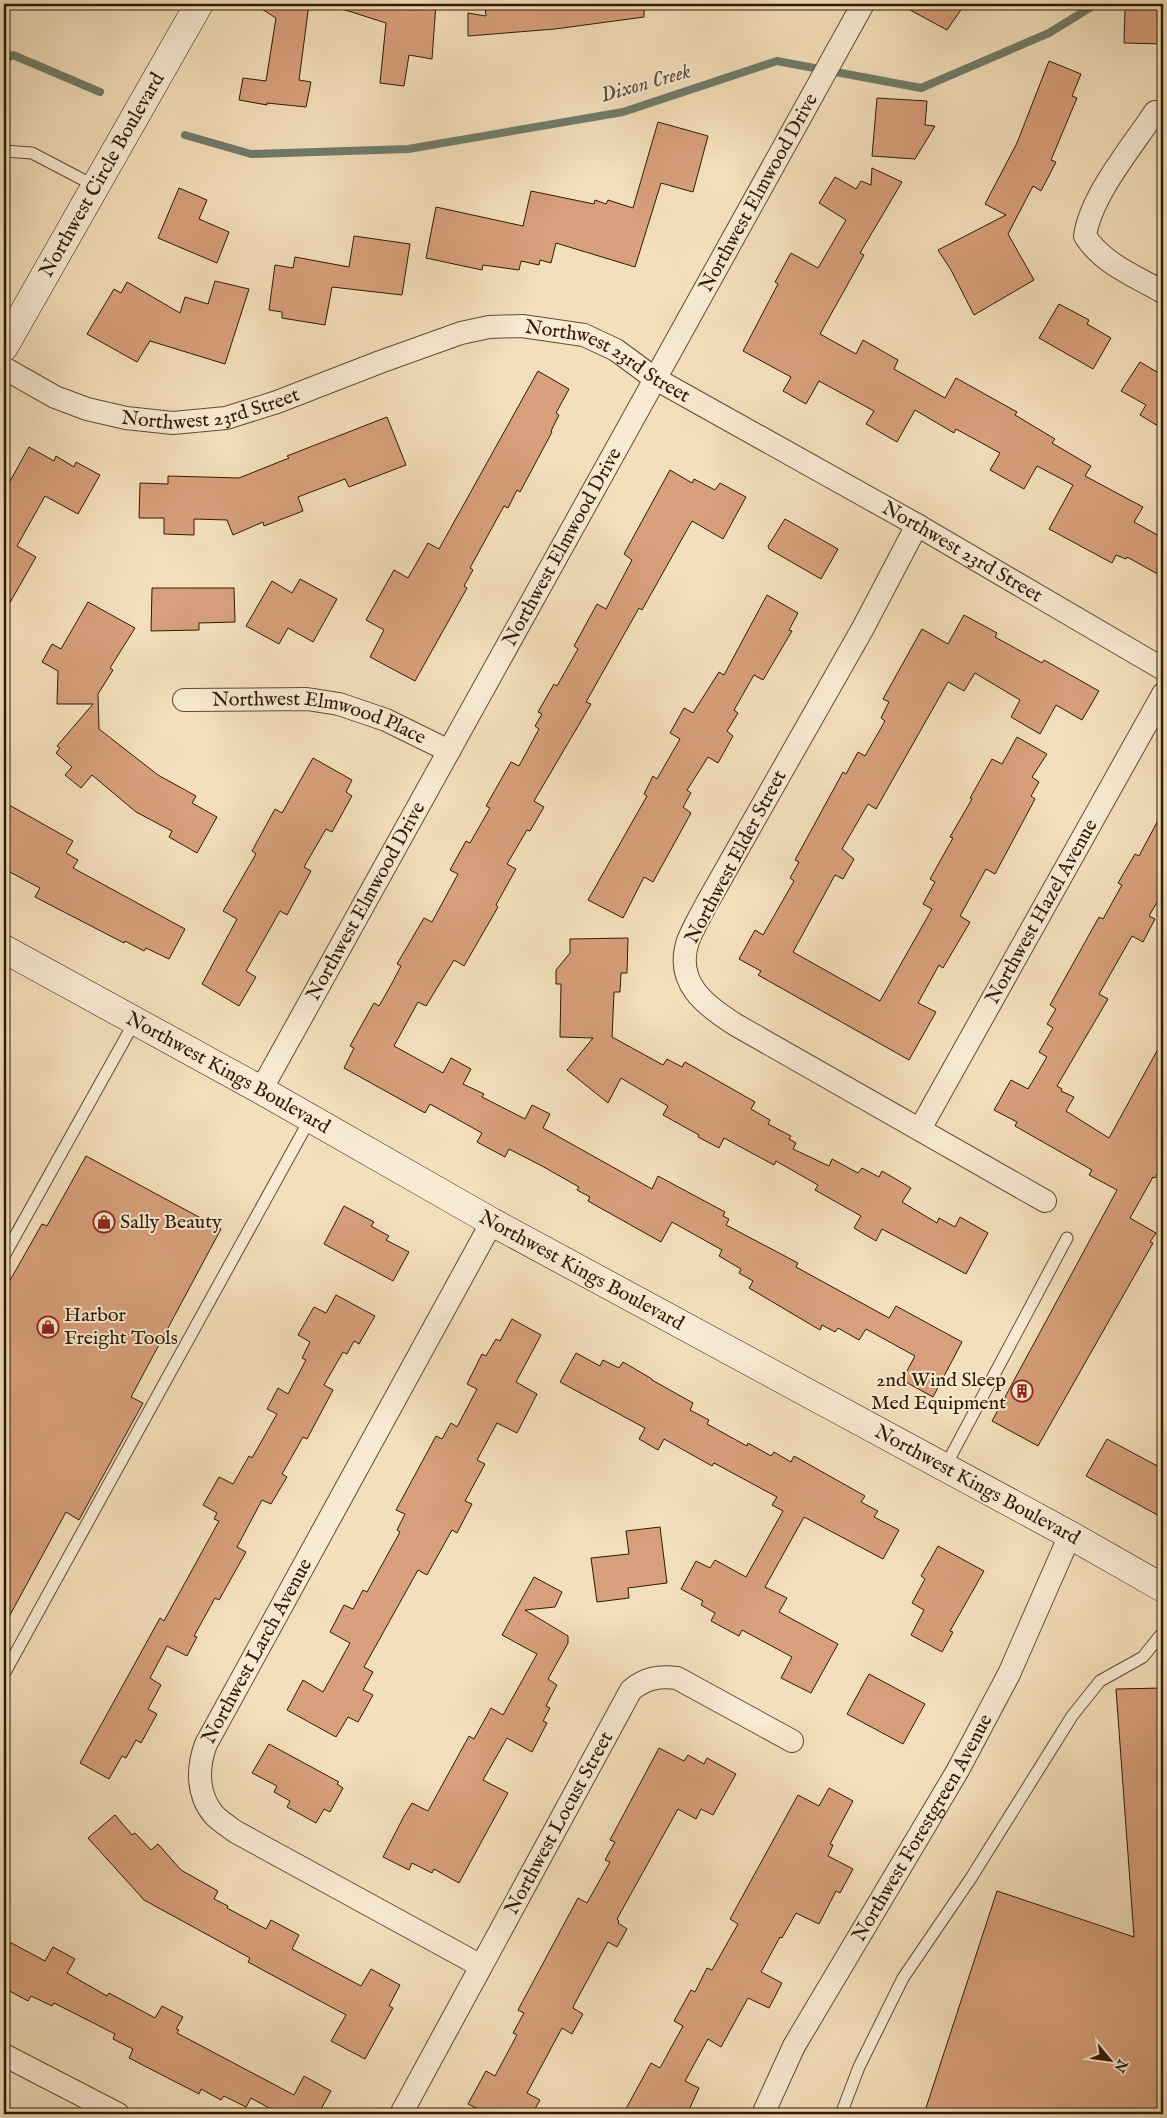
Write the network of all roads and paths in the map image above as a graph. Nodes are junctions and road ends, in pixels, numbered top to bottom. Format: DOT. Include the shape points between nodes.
graph roads {
  1 [pos="199,4"];
  2 [pos="859,10"];
  3 [pos="1155,112"];
  4 [pos="4,151"];
  5 [pos="95,186"];
  6 [pos="1163,292"];
  7 [pos="4,347"];
  8 [pos="4,368"];
  9 [pos="654,378"];
  10 [pos="917,525"];
  11 [pos="1163,670"];
  12 [pos="1163,694"];
  13 [pos="184,700"];
  14 [pos="449,752"];
  15 [pos="4,949"];
  16 [pos="134,1021"];
  17 [pos="261,1090"];
  18 [pos="310,1118"];
  19 [pos="920,1129"];
  20 [pos="1045,1202"];
  21 [pos="492,1222"];
  22 [pos="1067,1238"];
  23 [pos="4,1256"];
  24 [pos="945,1467"];
  25 [pos="1070,1535"];
  26 [pos="1163,1588"];
  27 [pos="1163,1632"];
  28 [pos="4,1674"];
  29 [pos="792,1741"];
  30 [pos="481,1966"];
  31 [pos="4,2055"];
  32 [pos="113,2113"];
  33 [pos="401,2114"];
  34 [pos="763,2114"];
  35 [pos="841,2114"];
  1 -- 5 [label="main road, Northwest Circle Boulevard"];
  2 -- 9 [label="street, Northwest Elmwood Drive"];
  3 -- 6 [label="street" via="1092,209 1085,236 1103,258"];
  4 -- 5 [label="lane" via="32,153"];
  5 -- 7 [label="main road, Northwest Circle Boulevard"];
  8 -- 9 [label="street, Northwest 23rd Street" via="55,397 87,410 173,423 226,418 269,405 452,336 488,327 522,326 584,335 616,350"];
  9 -- 10 [label="street, Northwest 23rd Street"];
  9 -- 14 [label="street, Northwest Elmwood Drive"];
  10 -- 11 [label="street, Northwest 23rd Street"];
  10 -- 19 [label="street, Northwest Elder Street" via="863,628 707,903 688,942 685,956 693,991 708,1007"];
  12 -- 19 [label="street, Northwest Hazel Avenue"];
  13 -- 14 [label="street, Northwest Elmwood Place" via="307,699 339,704 386,720"];
  14 -- 17 [label="street, Northwest Elmwood Drive"];
  15 -- 16 [label="main road, Northwest Kings Boulevard"];
  16 -- 17 [label="main road, Northwest Kings Boulevard"];
  16 -- 23 [label="lane"];
  17 -- 18 [label="main road, Northwest Kings Boulevard"];
  18 -- 21 [label="main road, Northwest Kings Boulevard"];
  18 -- 28 [label="lane"];
  19 -- 20 [label="street, Northwest Elder Street"];
  21 -- 24 [label="main road, Northwest Kings Boulevard"];
  21 -- 30 [label="street, Northwest Larch Avenue" via="206,1744 199,1773 203,1795 214,1815 236,1832"];
  22 -- 24 [label="lane"];
  24 -- 25 [label="main road, Northwest Kings Boulevard"];
  25 -- 26 [label="main road, Northwest Kings Boulevard"];
  25 -- 34 [label="street, Northwest Forestgreen Avenue" via="1009,1674 958,1770 794,2046"];
  27 -- 35 [label="lane" via="1143,1657 1100,1682 1072,1716 971,1878 903,1978 859,2067"];
  29 -- 30 [label="street, Northwest Locust Street" via="677,1678 659,1676 641,1682 631,1690"];
  30 -- 33 [label="street, Northwest Locust Street"];
  31 -- 32 [label="street"];
}
